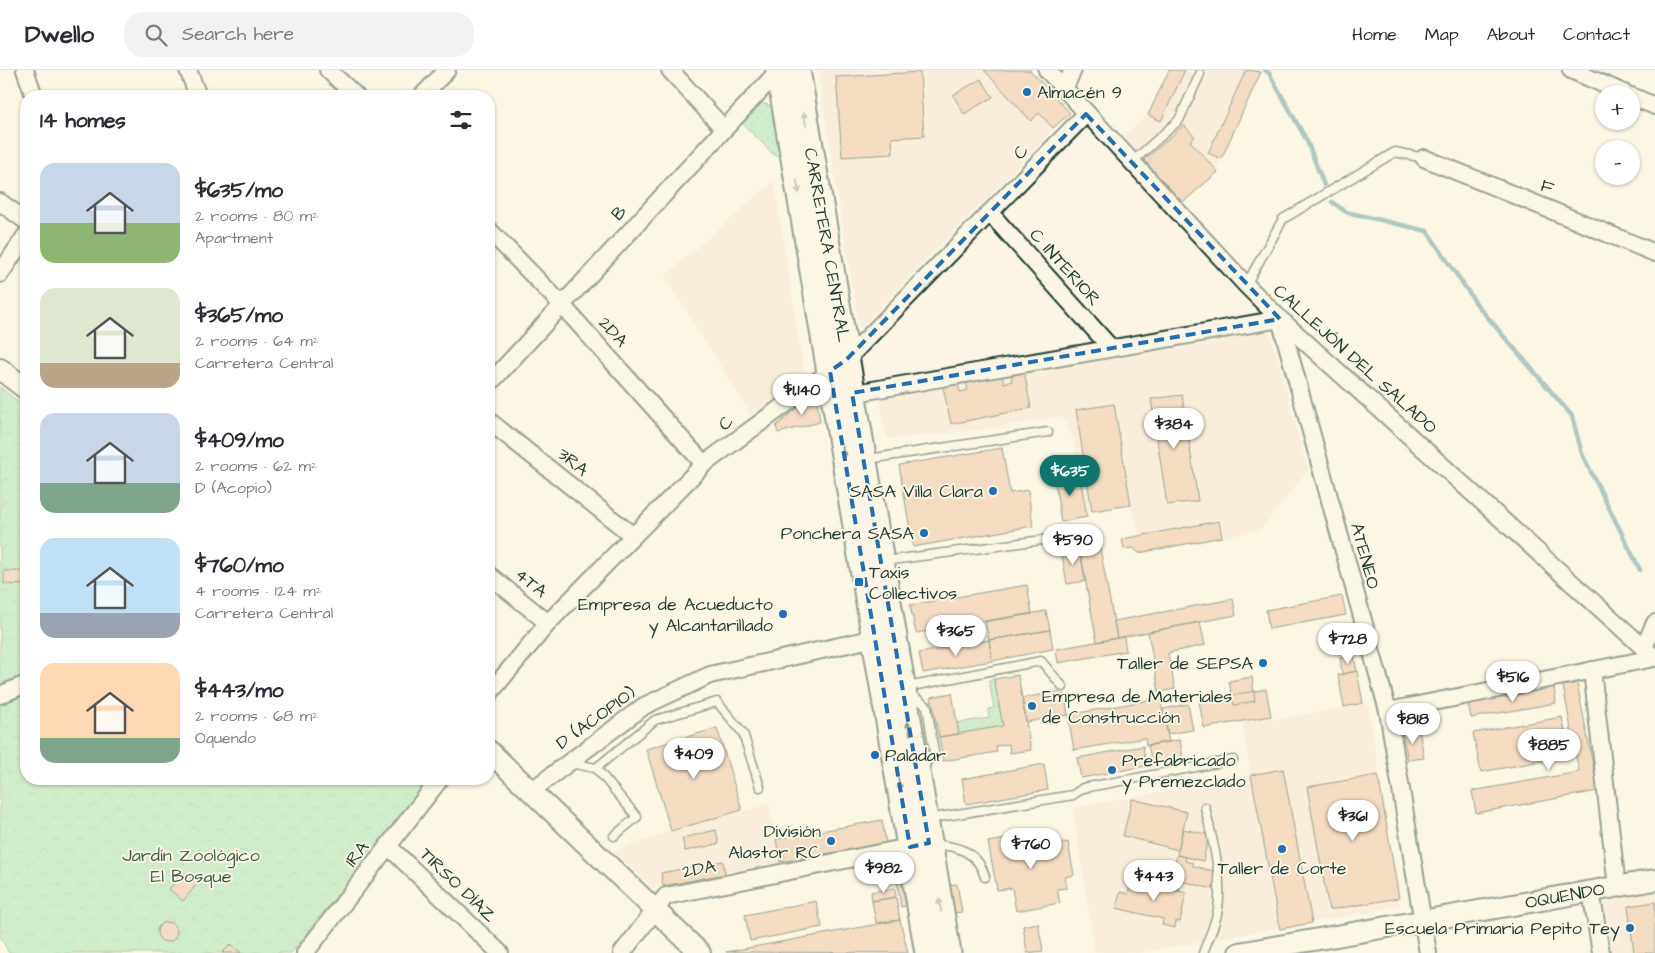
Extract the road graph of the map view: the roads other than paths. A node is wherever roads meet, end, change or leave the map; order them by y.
1 (25, 70) edge
2 (188, 70) edge
3 (328, 70) edge
4 (447, 70) edge
5 (670, 70) edge
6 (779, 70) edge
7 (797, 70) edge
8 (1047, 70) edge
9 (1073, 70) edge
10 (1571, 70) edge
11 (1200, 74) dead end
12 (1605, 85) edge
13 (1064, 89) junction
14 (32, 90) edge
15 (196, 90) edge
16 (350, 90) edge
17 (428, 90) edge
18 (1640, 100) edge
19 (1655, 106) edge
20 (1086, 114) junction
21 (724, 129) junction
22 (1424, 158) joint
23 (1131, 163) junction
24 (0, 202) edge
25 (990, 213) junction
26 (20, 217) edge
27 (495, 236) edge
28 (20, 244) edge
29 (1655, 253) edge
30 (0, 274) edge
31 (1246, 285) junction
32 (561, 304) junction
33 (1280, 319) junction
34 (1111, 348) junction
35 (838, 366) junction
36 (0, 370) edge
37 (495, 377) edge
38 (20, 385) edge
39 (843, 395) junction
40 (495, 426) edge
41 (1048, 432) dead end
42 (863, 460) junction
43 (704, 464) junction
44 (632, 536) junction
45 (1050, 539) dead end
46 (872, 563) junction
47 (495, 579) edge
48 (548, 623) junction
49 (1655, 623) edge
50 (884, 636) junction
51 (1651, 654) edge
52 (1592, 670) junction
53 (20, 687) edge
54 (495, 687) edge
55 (1063, 687) dead end
56 (902, 688) junction
57 (0, 695) edge
58 (1388, 710) junction
59 (495, 757) edge
60 (572, 760) junction
61 (1234, 760) dead end
62 (596, 768) junction
63 (435, 785) edge
64 (760, 787) dead end
65 (531, 791) junction
66 (1204, 807) dead end
67 (917, 829) junction
68 (614, 836) dead end
69 (388, 846) junction
70 (985, 877) dead end
71 (1655, 880) edge
72 (1617, 887) junction
73 (1591, 891) junction
74 (655, 910) junction
75 (1423, 921) junction
76 (309, 951) edge
77 (500, 953) edge
78 (622, 953) edge
79 (700, 953) edge
80 (928, 953) edge
81 (948, 953) edge
82 (1203, 953) edge
83 (1239, 953) edge
84 (1428, 953) edge
85 (1601, 953) edge

1 - 14 street
2 - 15 street
3 - 16 street
4 - 17 street
5 - 21 street
6 - 21 street, B
6 -> 35 main road, CARRETERA CENTRAL
35 -> 7 main road, CARRETERA CENTRAL
8 - 13 street, CALLEJÓN DEL SALADO
9 - 13 street
10 - 12 street
11 - 23 lane
13 - 20 street, CALLEJÓN DEL SALADO
18 - 19 street
20 - 23 street, CALLEJÓN DEL SALADO
20 - 25 street, C
21 - 32 street, B
22 - 29 street, F
22 - 31 lane
23 - 31 street, CALLEJÓN DEL SALADO
24 - 26 street
25 - 34 street, C INTERIOR
25 - 35 street, C
27 - 32 street, 2DA
28 - 30 street
31 - 33 street, CALLEJÓN DEL SALADO
32 - 37 street, B
32 - 43 street, 2DA
33 - 34 street
33 - 51 street, CALLEJÓN DEL SALADO
33 - 58 street, ATENEO
34 - 39 street
35 - 39 main road, CARRETERA CENTRAL
35 - 43 street, C
36 - 38 street
39 - 42 main road, CARRETERA CENTRAL
39 -> 46 main road, CARRETERA CENTRAL
40 - 44 street, 3RA
41 - 42 lane
42 - 46 main road, CARRETERA CENTRAL
43 - 44 street, C
44 - 48 street, C
45 - 46 lane
46 - 50 main road, CARRETERA CENTRAL
47 - 48 street, 4TA
48 - 54 street, C
49 - 51 street
50 - 56 main road, CARRETERA CENTRAL
50 - 60 street, D (ACOPIO)
50 -> 67 main road, CARRETERA CENTRAL
51 - 52 street
52 - 58 street
52 - 72 street
53 - 57 street
55 - 56 lane
56 - 67 main road, CARRETERA CENTRAL
58 - 75 street, ATENEO
59 - 65 street
60 - 62 lane
60 - 65 street, D (ACOPIO)
61 - 67 lane
62 - 64 lane
62 - 68 lane
63 - 69 street, 1RA
65 - 74 street
66 - 82 lane
67 - 70 lane
67 - 74 street, 2DA
67 - 80 main road, CARRETERA CENTRAL
81 -> 67 main road, CARRETERA CENTRAL
69 - 76 street, 1RA
69 - 77 street, TIRSO DÍAZ
71 - 72 street, OQUENDO
72 - 73 street, OQUENDO
73 - 75 street, OQUENDO
73 - 85 street
74 - 78 street, 2DA
74 - 79 street
75 - 83 street, OQUENDO
75 - 84 street, ATENEO

